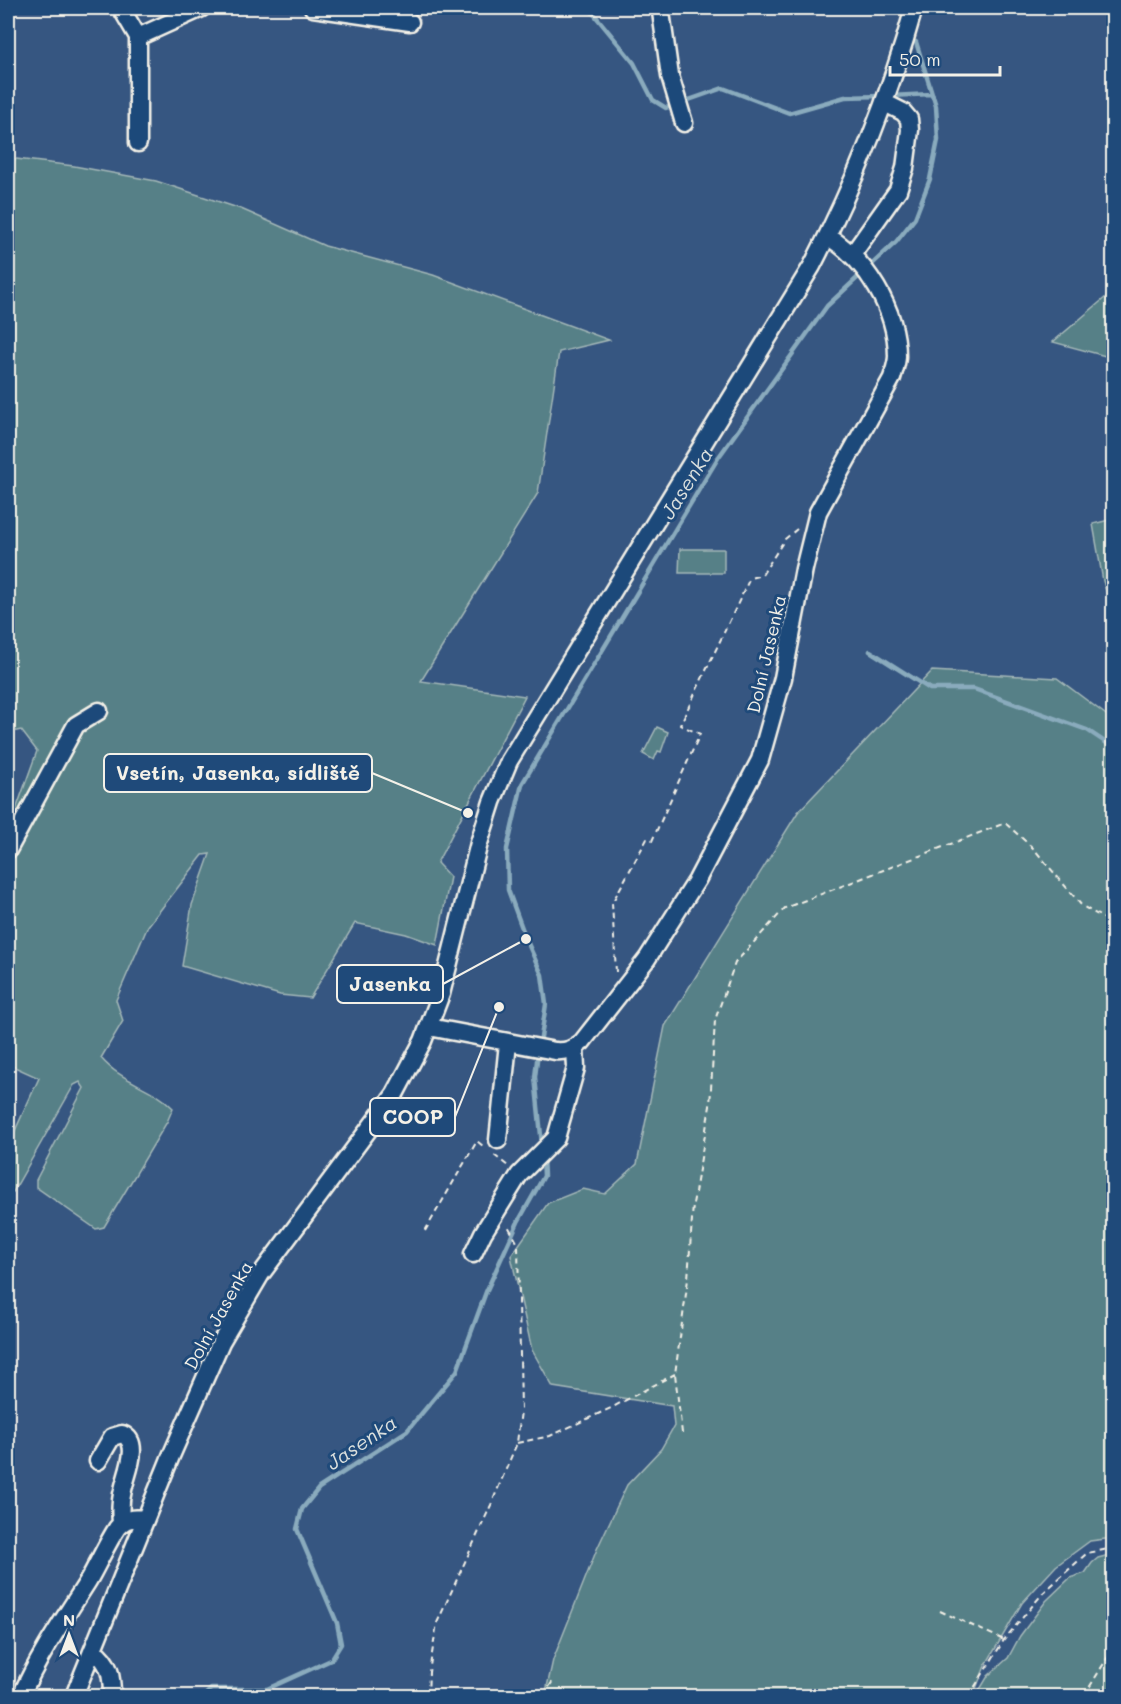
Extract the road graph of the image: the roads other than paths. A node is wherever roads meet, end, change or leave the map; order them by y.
1 (121, 8) edge
2 (202, 8) edge
3 (313, 8) edge
4 (658, 8) edge
5 (914, 8) edge
6 (410, 22) dead end
7 (138, 37) junction
8 (885, 103) junction
9 (684, 123) dead end
10 (138, 142) dead end
11 (827, 236) junction
12 (852, 255) junction
13 (99, 711) dead end
14 (8, 850) edge
15 (429, 1028) junction
16 (508, 1043) junction
17 (574, 1048) junction
18 (492, 1148) road end
19 (473, 1254) dead end
20 (98, 1461) dead end
21 (146, 1518) junction
22 (121, 1523) junction
23 (93, 1650) junction
24 (21, 1696) edge
25 (74, 1696) edge
26 (111, 1696) edge

1 - 7 street
2 - 7 street
3 - 6 street
4 - 9 street
5 - 8 street, Dolní Jasenka
7 - 10 street
8 - 11 street, Dolní Jasenka
8 - 12 street
11 - 12 street, Dolní Jasenka
11 - 15 street, Dolní Jasenka
12 - 17 street, Dolní Jasenka
13 - 14 street
15 - 16 street
15 - 21 street, Dolní Jasenka
16 - 17 street
16 - 18 street
17 - 19 street
20 - 22 street
21 - 22 street
21 - 23 street, Dolní Jasenka
22 - 24 street
23 - 25 street, Dolní Jasenka
23 - 26 street

